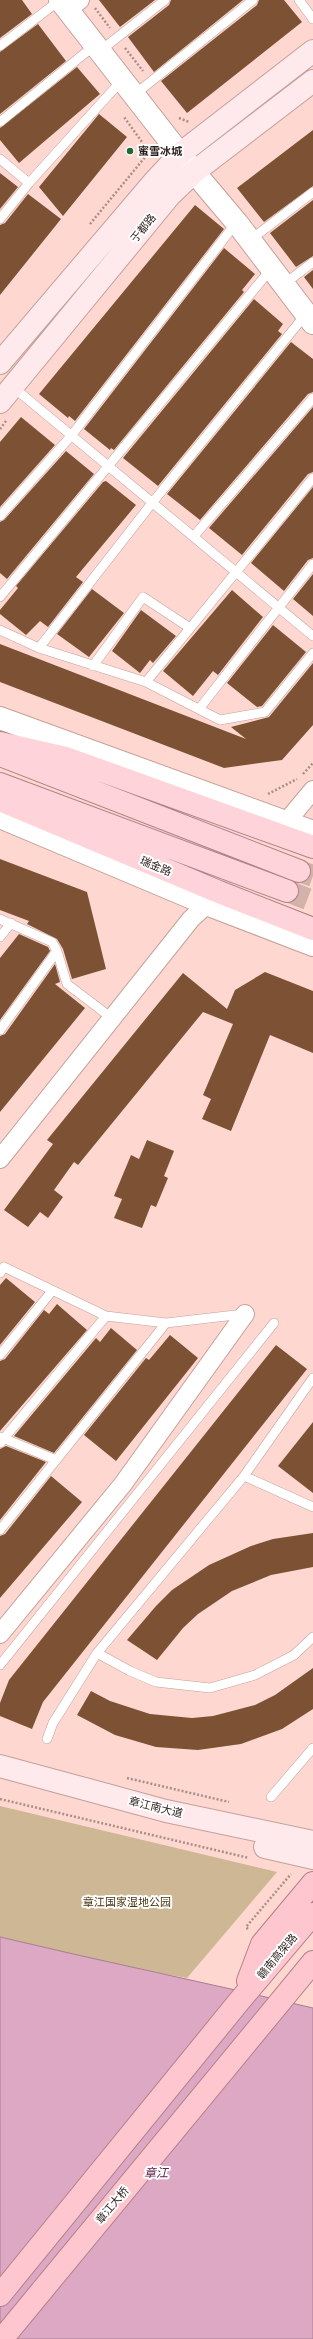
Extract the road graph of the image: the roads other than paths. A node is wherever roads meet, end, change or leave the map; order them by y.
1 (165, 0) edge
2 (253, 0) edge
3 (299, 0) edge
4 (72, 3) edge
5 (313, 19) edge
6 (0, 46) edge
7 (98, 48) junction
8 (313, 51) edge
9 (313, 81) edge
10 (136, 85) junction
11 (0, 122) edge
12 (180, 154) junction
13 (0, 159) edge
14 (194, 172) junction
15 (29, 183) junction
16 (313, 192) edge
17 (0, 220) edge
18 (237, 223) junction
19 (249, 241) junction
20 (313, 262) edge
21 (277, 277) junction
22 (310, 319) edge
23 (1, 361) edge
24 (13, 396) edge
25 (313, 398) edge
26 (71, 436) junction
27 (108, 466) junction
28 (313, 478) edge
29 (152, 503) junction
30 (0, 516) edge
31 (194, 536) junction
32 (313, 564) edge
33 (236, 571) junction
34 (0, 597) edge
35 (278, 606) junction
36 (190, 628) junction
37 (0, 630) edge
38 (313, 636) edge
39 (39, 648) junction
40 (313, 653) edge
41 (93, 666) junction
42 (146, 682) junction
43 (199, 709) junction
44 (0, 718) edge
45 (0, 743) edge
46 (0, 755) edge
47 (0, 784) edge
48 (313, 790) edge
49 (0, 800) edge
50 (0, 817) edge
51 (282, 828) junction
52 (313, 832) edge
53 (313, 848) edge
54 (299, 871) tunnel mouth
55 (287, 891) tunnel mouth
56 (214, 898) junction
57 (0, 919) edge
58 (11, 923) junction
59 (313, 928) edge
60 (0, 937) edge
61 (313, 945) edge
62 (57, 951) junction
63 (113, 1019) junction
64 (0, 1030) edge
65 (0, 1159) edge
66 (0, 1273) edge
67 (52, 1291) junction
68 (245, 1314) joint
69 (106, 1316) junction
70 (274, 1322) dead end
71 (166, 1323) junction
72 (0, 1355) edge
73 (313, 1378) edge
74 (1, 1440) edge
75 (56, 1460) junction
76 (244, 1476) junction
77 (313, 1507) edge
78 (0, 1530) edge
79 (0, 1634) edge
80 (313, 1637) edge
81 (97, 1653) junction
82 (0, 1665) edge
83 (47, 1738) dead end
84 (313, 1748) edge
85 (0, 1766) edge
86 (0, 1782) edge
87 (271, 1797) dead end
88 (313, 1842) edge
89 (304, 1863) edge
90 (313, 1883) edge
91 (313, 1914) edge
92 (313, 1962) edge
93 (313, 1972) edge
94 (241, 1998) junction
95 (268, 2016) junction
96 (0, 2295) edge
97 (2, 2339) edge

1 - 7 lane
2 - 10 lane
3 - 5 lane
4 - 6 lane
4 - 7 street
7 - 10 street
7 - 11 lane
8 - 12 main road, 于都路
9 - 14 main road, 于都路
10 - 12 street
10 - 15 lane
12 - 14 street
12 - 23 main road, 于都路
13 - 15 lane
14 - 18 street
14 - 24 main road, 于都路
15 - 17 lane
16 - 19 lane
18 - 19 street
18 - 26 lane
19 - 21 street
20 - 21 lane
21 - 22 street
21 - 27 lane
22 - 29 lane
24 - 26 lane
25 - 31 lane
26 - 27 lane
26 - 30 lane
27 - 29 lane
27 - 34 lane
28 - 33 lane
29 - 31 lane
29 - 39 lane
31 - 33 lane
32 - 35 lane
33 - 35 lane
33 - 36 lane
35 - 38 lane
35 - 43 lane
36 - 41 lane
36 - 42 lane
37 - 39 lane
39 - 41 lane
40 - 43 lane
41 - 42 lane
42 - 43 lane
44 - 51 street
45 - 51 main road
46 - 54 main road
47 - 55 main road
48 - 51 street
49 - 56 main road, 瑞金路
50 - 56 street
51 - 52 street
51 - 53 main road
56 - 59 main road, 瑞金路
56 - 61 street
56 - 63 street
57 - 58 lane
58 - 60 lane
58 - 62 lane
62 - 63 lane
62 - 64 lane
63 - 65 street
66 - 67 lane
67 - 69 lane
67 - 72 lane
68 - 71 lane
68 - 79 street
69 - 71 lane
69 - 74 lane
70 - 82 lane
71 - 75 lane
73 - 76 lane
74 - 75 lane
75 - 78 lane
76 - 77 lane
76 - 81 lane
80 - 81 lane
81 - 83 lane
84 - 87 lane
85 - 88 main road, 章江南大道
86 - 89 main road, 章江南大道
90 - 94 highway
91 - 94 highway, 赣南高架路
92 - 95 highway
93 - 95 highway
94 - 96 highway
95 - 97 highway, 章江大桥

